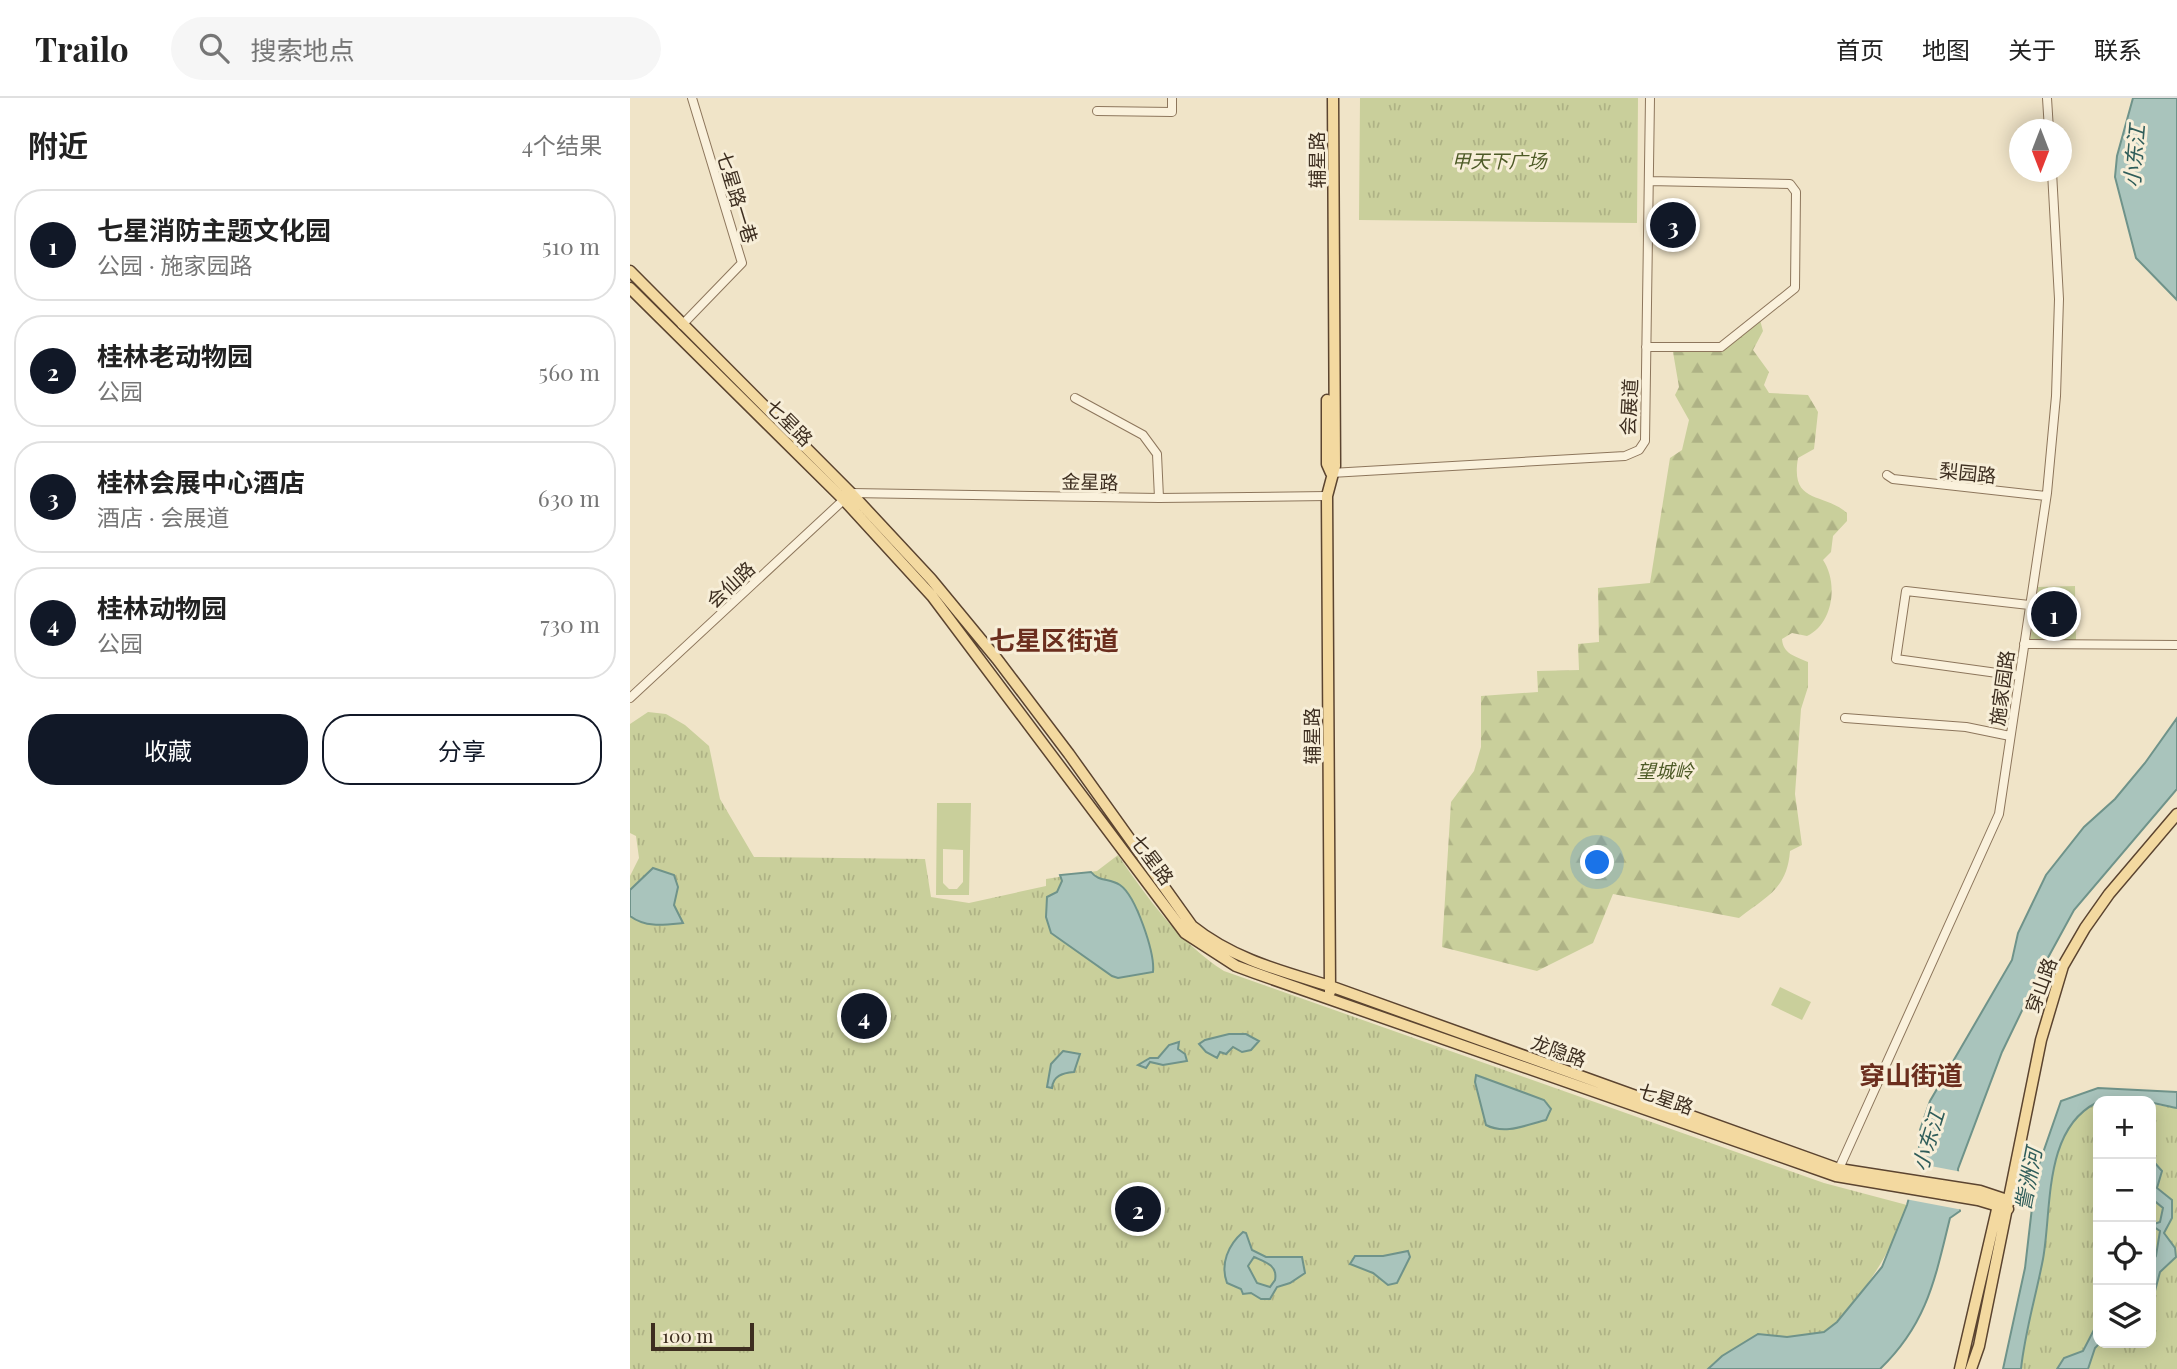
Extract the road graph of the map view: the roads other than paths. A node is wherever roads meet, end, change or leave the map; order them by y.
1 (692, 98) edge
2 (1172, 98) edge
3 (1326, 98) edge
4 (1333, 98) edge
5 (1650, 98) edge
6 (2048, 98) edge
7 (1097, 111) dead end
8 (2049, 119) edge
9 (1649, 181) junction
10 (2052, 182) edge
11 (630, 271) edge
12 (630, 288) edge
13 (682, 325) junction
14 (1646, 347) junction
15 (1075, 398) dead end
16 (1331, 473) junction
17 (1887, 475) dead end
18 (1327, 496) junction
19 (2046, 496) junction
20 (848, 497) junction
21 (1158, 498) junction
22 (2029, 605) junction
23 (2024, 644) junction
24 (2177, 645) edge
25 (2019, 676) junction
26 (630, 698) edge
27 (1845, 718) dead end
28 (2010, 736) junction
29 (2177, 814) edge
30 (1214, 944) joint
31 (1330, 986) junction
32 (1330, 999) junction
33 (1837, 1173) junction
34 (2004, 1204) junction
35 (1960, 1369) edge
36 (1971, 1369) edge

1 - 13 street, 七星路一巷
2 - 7 street
3 - 16 main road, 辅星路
4 - 16 main road, 辅星路
5 - 9 street, 会展道
6 - 8 street
9 - 14 street, 会展道
9 - 14 street
10 - 19 street, 施家园路
11 - 13 main road, 七星路
12 - 20 main road, 七星路
13 - 20 main road, 七星路
14 - 16 street, 会展道
15 - 21 street
16 - 18 main road, 辅星路
17 - 19 street, 梨园路
18 - 21 street, 金星路
18 - 31 main road, 辅星路
19 - 22 street, 施家园路
20 - 21 street, 金星路
20 - 26 street, 会仙路
20 - 30 main road, 七星路
20 - 32 main road, 七星路
22 - 23 street, 施家园路
22 - 25 street
23 - 24 street
23 - 25 street, 施家园路
25 - 28 street, 施家园路
27 - 28 street
28 - 33 street, 施家园路
29 - 34 main road, 穿山路
30 - 31 main road, 龙隐路
31 - 32 main road, 辅星路
31 - 33 main road, 龙隐路
32 - 33 main road, 七星路
33 - 34 main road, 龙隐路
34 - 35 main road, 穿山路
34 - 36 main road, 穿山路

